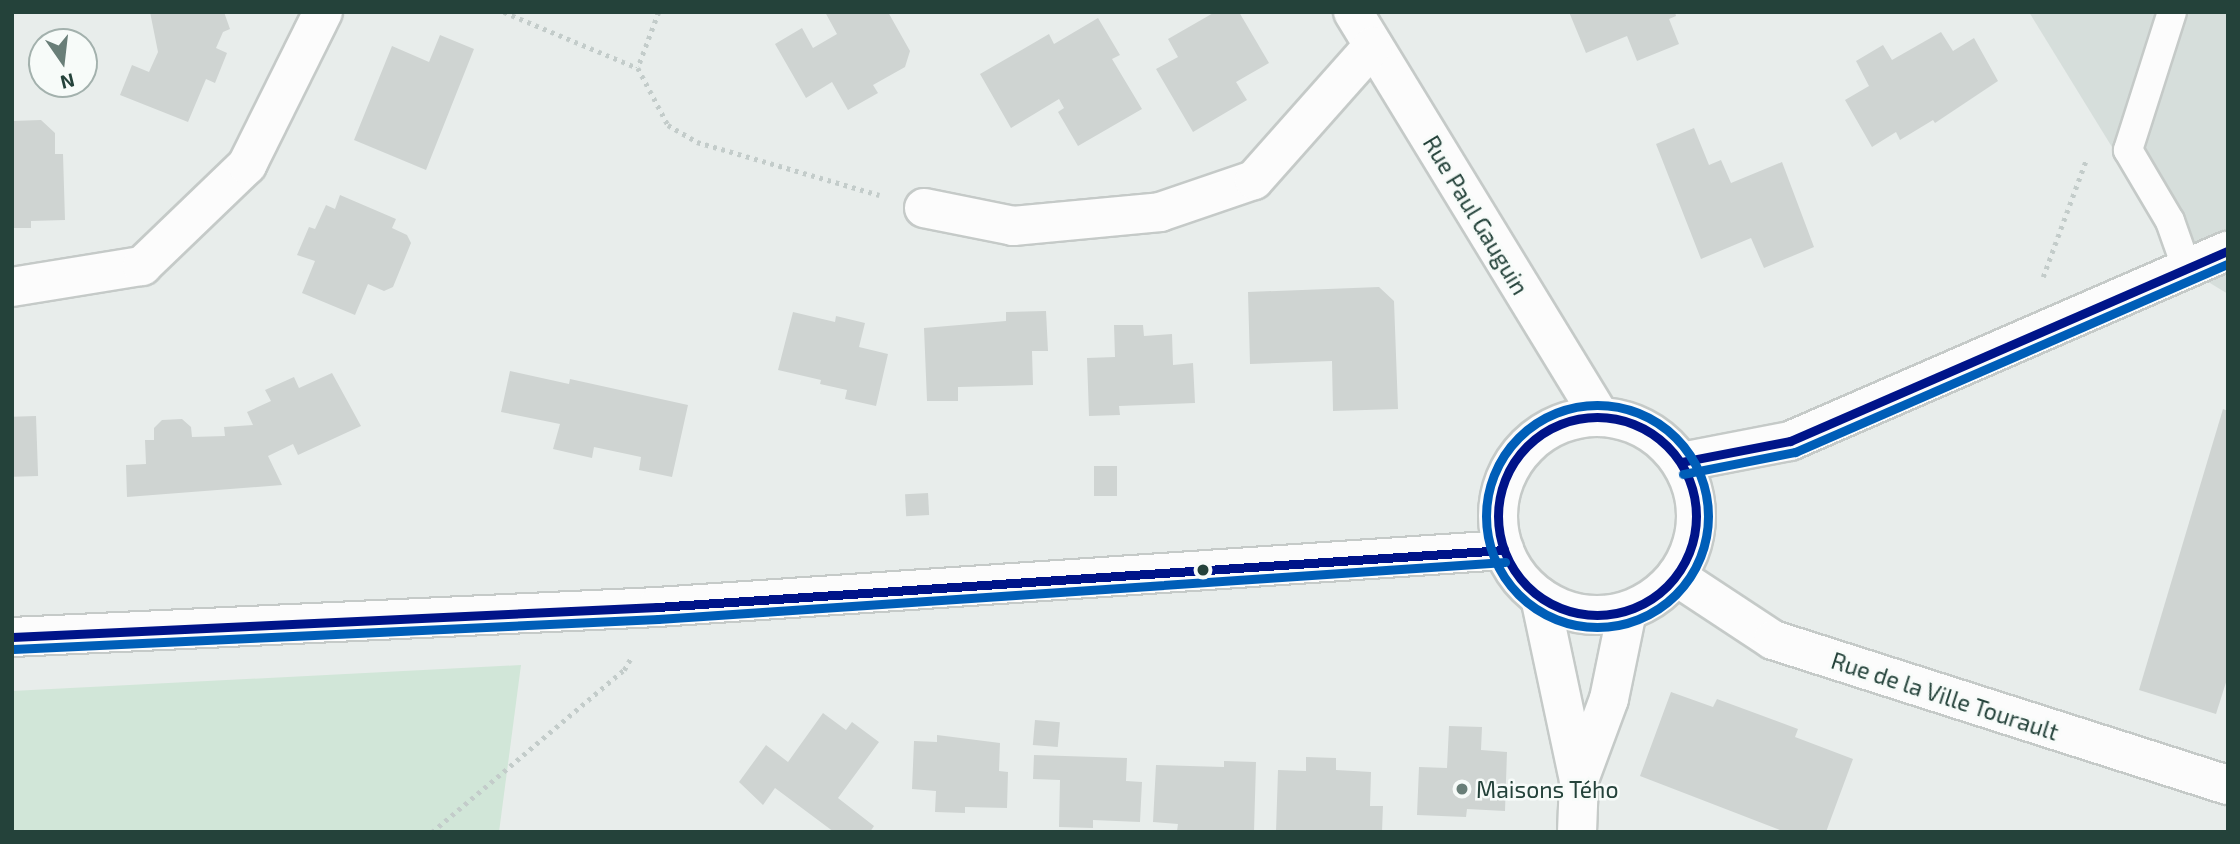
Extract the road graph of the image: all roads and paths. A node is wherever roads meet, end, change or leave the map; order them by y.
1 (323, 12) edge
2 (504, 12) edge
3 (659, 12) edge
4 (1353, 12) edge
5 (2172, 12) edge
6 (1373, 46) junction
7 (638, 68) junction
8 (2087, 156) dead end
9 (924, 208) joint
10 (2228, 251) edge
11 (2187, 269) junction
12 (12, 287) edge
13 (2044, 331) junction
14 (1600, 417) junction
15 (1681, 462) junction
16 (1504, 550) junction
17 (1676, 576) junction
18 (1540, 597) junction
19 (657, 607) junction
20 (1628, 611) junction
21 (12, 637) edge
22 (1579, 779) junction
23 (2228, 785) edge
24 (432, 832) edge
25 (1577, 832) edge

1 - 12 street
2 - 7 path
3 - 7 path
4 - 6 street, Rue Paul Gauguin
5 - 11 lane
6 - 9 street
6 - 14 street, Rue Paul Gauguin
7 - 9 path
8 - 13 path
10 - 11 street
11 - 13 street
13 - 15 street
14 - 15 street
14 - 16 street
15 - 17 street
16 - 18 street
16 - 19 street
17 - 20 street
17 - 23 street, Rue de la Ville Tourault
18 - 20 street
18 - 22 street
19 - 21 street
19 - 24 path
20 - 22 street
22 - 25 street

